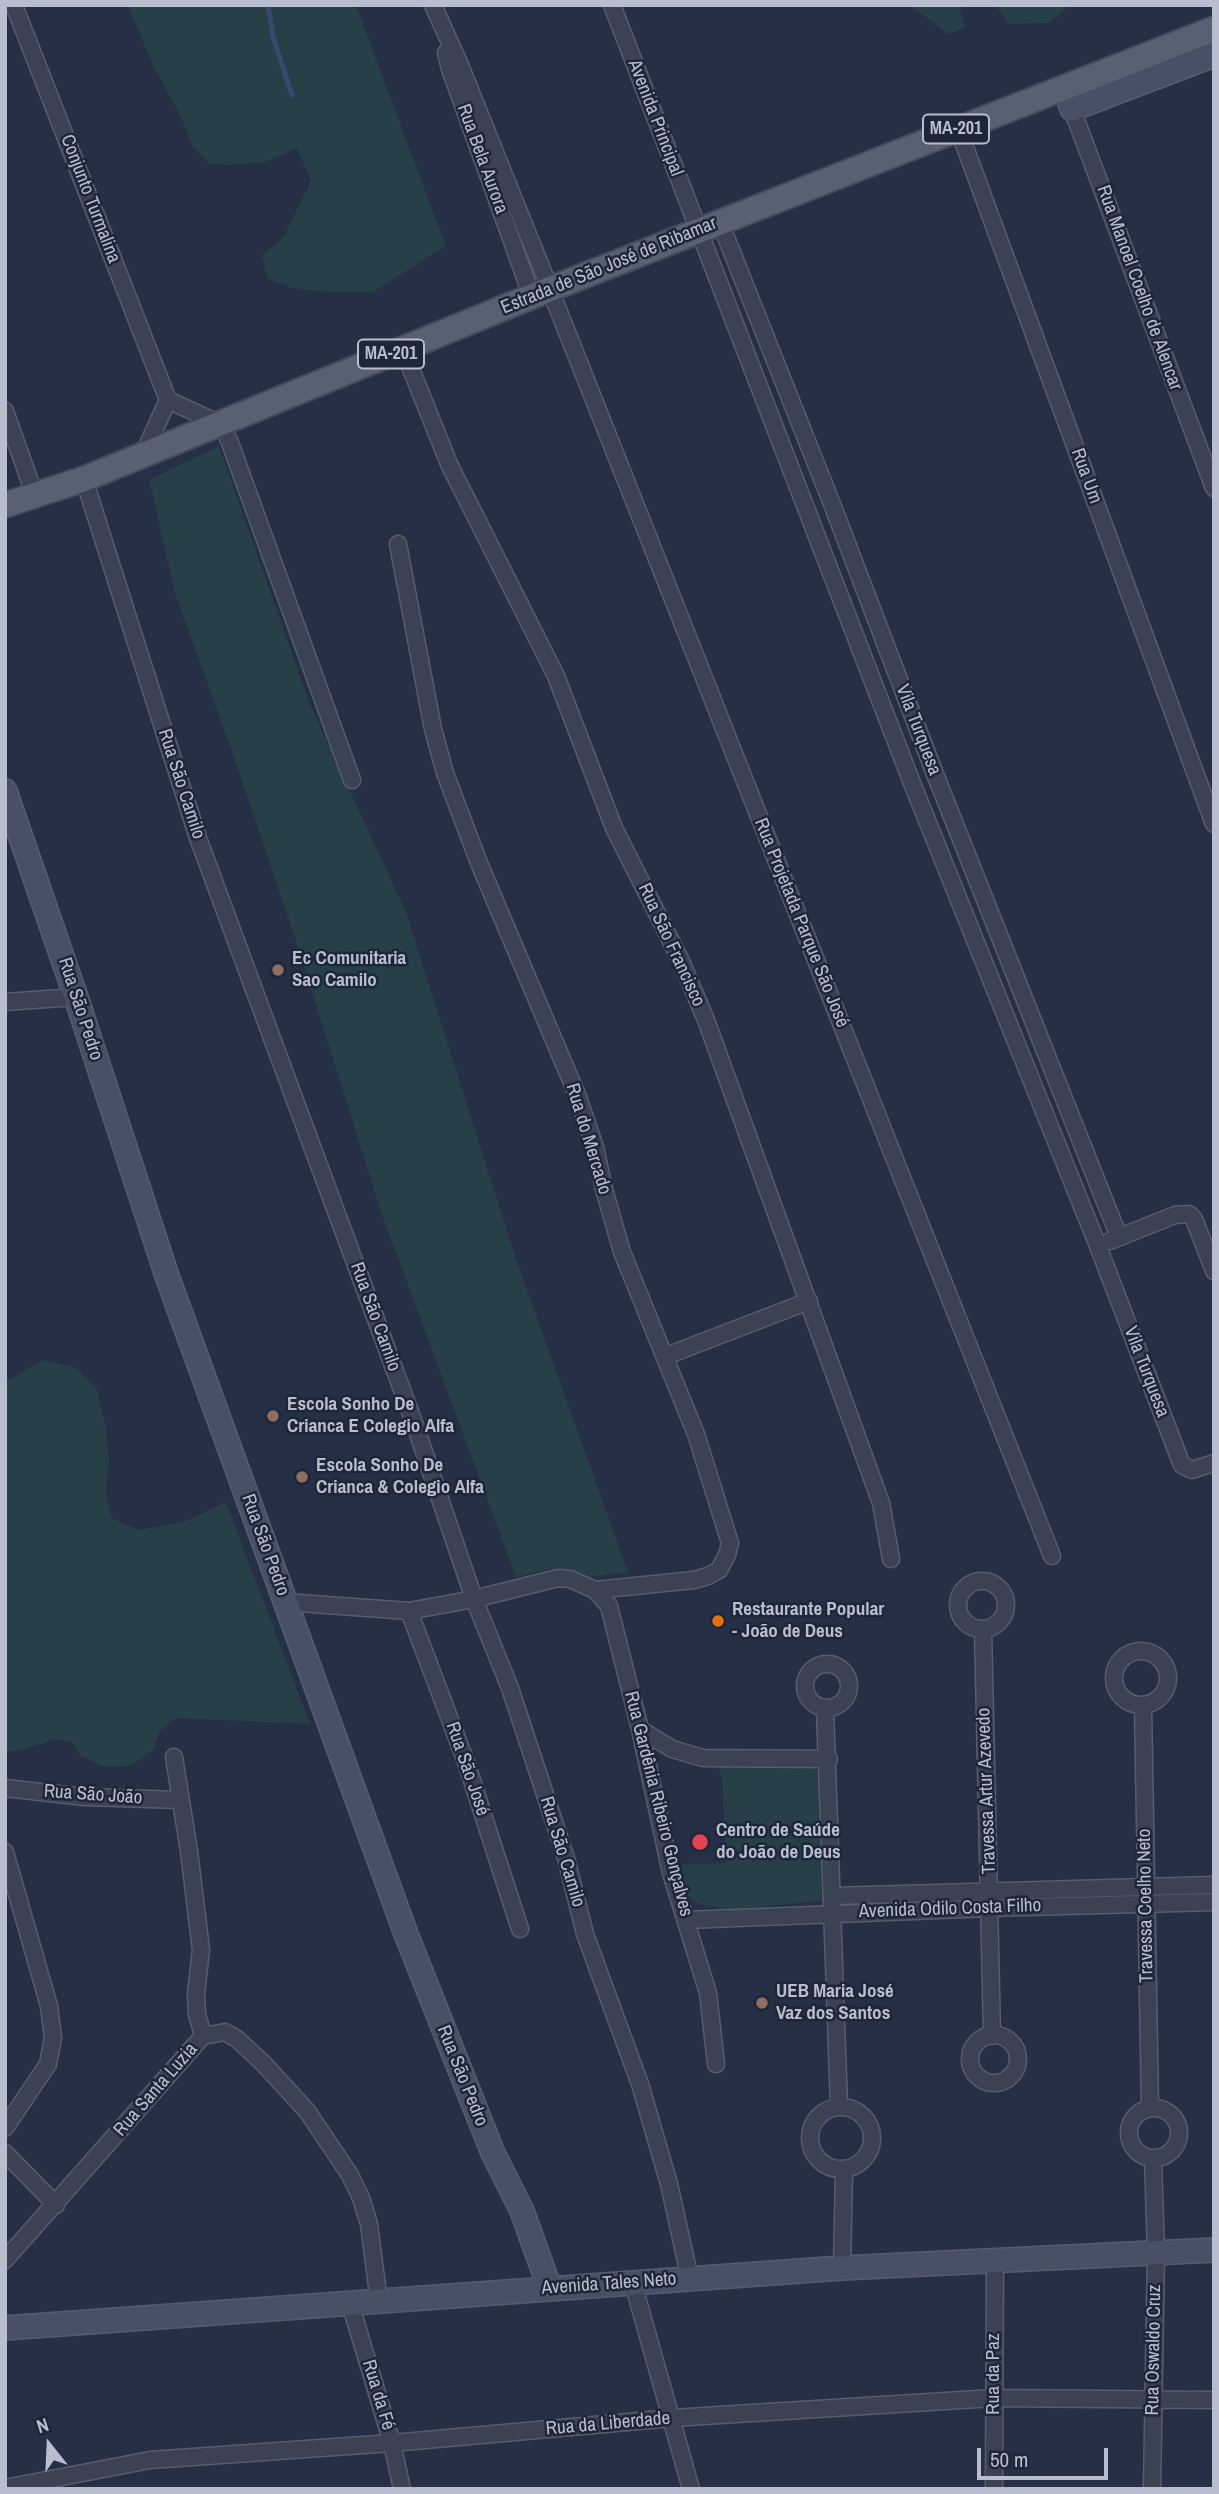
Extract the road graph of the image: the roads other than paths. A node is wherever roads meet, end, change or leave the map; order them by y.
1 (14, 5) edge
2 (612, 5) edge
3 (436, 13) edge
4 (1214, 29) edge
5 (1214, 55) edge
6 (1068, 98) junction
7 (958, 128) junction
8 (710, 226) junction
9 (541, 293) junction
10 (403, 349) junction
11 (167, 397) junction
12 (5, 411) edge
13 (220, 424) junction
14 (143, 455) junction
15 (84, 479) junction
16 (1214, 488) edge
17 (35, 496) junction
18 (832, 504) junction
19 (5, 505) edge
20 (808, 513) junction
21 (398, 544) dead end
22 (935, 774) junction
23 (352, 780) dead end
24 (912, 783) junction
25 (5, 791) edge
26 (1214, 824) edge
27 (76, 997) junction
28 (5, 1002) edge
29 (1041, 1043) junction
30 (1020, 1053) junction
31 (1119, 1237) junction
32 (1098, 1246) junction
33 (1214, 1271) edge
34 (809, 1301) junction
35 (666, 1356) junction
36 (1214, 1463) edge
37 (1052, 1556) dead end
38 (891, 1559) dead end
39 (595, 1590) junction
40 (474, 1599) junction
41 (285, 1602) junction
42 (409, 1611) junction
43 (983, 1629) dead end
44 (1143, 1704) dead end
45 (825, 1709) dead end
46 (640, 1729) junction
47 (684, 1754) junction
48 (174, 1757) dead end
49 (829, 1759) junction
50 (648, 1765) junction
51 (5, 1788) edge
52 (180, 1800) junction
53 (5, 1852) edge
54 (1214, 1885) edge
55 (1145, 1895) junction
56 (833, 1896) junction
57 (990, 1899) junction
58 (1214, 1902) edge
59 (834, 1913) junction
60 (686, 1920) junction
61 (520, 1929) dead end
62 (203, 2036) junction
63 (992, 2036) dead end
64 (716, 2064) dead end
65 (839, 2107) junction
66 (1150, 2108) junction
67 (5, 2128) edge
68 (5, 2153) edge
69 (1153, 2159) junction
70 (844, 2169) junction
71 (56, 2205) junction
72 (1214, 2250) edge
73 (1156, 2253) junction
74 (5, 2260) edge
75 (995, 2260) junction
76 (842, 2268) junction
77 (690, 2278) junction
78 (633, 2283) junction
79 (550, 2288) junction
80 (379, 2302) junction
81 (349, 2303) junction
82 (5, 2328) edge
83 (994, 2398) junction
84 (1214, 2400) edge
85 (1153, 2401) junction
86 (672, 2418) junction
87 (393, 2443) junction
88 (5, 2488) edge
89 (402, 2489) edge
90 (691, 2489) edge
91 (994, 2489) edge
92 (1152, 2489) edge

1 - 11 street, Conjunto Turmalina
2 - 8 street, Avenida Principal
3 - 9 street, Rua Bela Aurora
4 - 6 main road, Estrada de São José de Ribamar / MA-201
5 - 6 street, Estrada de São José de Ribamar
6 - 7 main road, Estrada de São José de Ribamar / MA-201
6 - 16 street, Rua Manoel Coelho de Alencar
7 - 8 main road, Estrada de São José de Ribamar / MA-201
7 - 26 street, Rua Um
8 - 9 main road, Estrada de São José de Ribamar / MA-201
8 - 18 street, Vila Turquesa
8 - 20 street, Vila Turquesa
9 - 10 main road, Estrada de São José de Ribamar / MA-201
9 - 37 street, Rua Projetada Parque São José
10 - 13 main road, Estrada de São José de Ribamar / MA-201
10 - 34 street, Rua São Francisco
11 - 13 street
11 - 14 street
12 - 17 street
13 - 14 main road, Estrada de São José de Ribamar / MA-201
13 - 23 street
14 - 15 main road, Estrada de São José de Ribamar / MA-201
15 - 17 main road, Estrada de São José de Ribamar / MA-201
15 - 40 street, Rua São Camilo
17 - 19 main road, Estrada de São José de Ribamar / MA-201
18 - 20 street
18 - 22 street, Vila Turquesa
20 - 24 street, Vila Turquesa
21 - 35 street, Rua do Mercado
22 - 24 street
22 - 29 street, Vila Turquesa
24 - 30 street, Vila Turquesa
25 - 27 street, Rua São Pedro
27 - 28 street
27 - 41 street, Rua São Pedro
29 - 30 street
29 - 31 street, Vila Turquesa
30 - 32 street, Vila Turquesa
31 - 32 street
31 - 33 street
32 - 36 street, Vila Turquesa
34 - 35 street
34 - 38 street, Rua São Francisco
35 - 39 street, Rua do Mercado
39 - 40 street
39 - 46 street, Rua Gardênia Ribeiro Gonçalves
40 - 42 street
40 - 77 street, Rua São Camilo
41 - 42 street
41 - 79 street, Rua São Pedro
42 - 61 street, Rua São José
43 - 57 street, Travessa Artur Azevedo
44 - 55 street, Travessa Coelho Neto
45 - 49 street
46 - 47 street
46 - 50 street, Rua Gardênia Ribeiro Gonçalves
47 - 49 street
47 - 50 street
48 - 52 street, Rua Santa Luzia
49 - 56 street
50 - 60 street, Rua Gardênia Ribeiro Gonçalves
51 - 52 street, Rua São João
52 - 62 street, Rua Santa Luzia
53 - 67 street
54 - 55 street, Avenida Odilo Costa Filho
55 - 57 street, Avenida Odilo Costa Filho
55 - 58 street, Avenida Odilo Costa Filho
55 - 66 street, Travessa Coelho Neto
56 - 57 street, Avenida Odilo Costa Filho
56 - 59 street
57 - 59 street, Avenida Odilo Costa Filho
57 - 63 street, Travessa Artur Azevedo
59 - 60 street, Avenida Odilo Costa Filho
59 - 65 street
60 - 64 street, Rua Gardênia Ribeiro Gonçalves
62 - 71 street, Rua Santa Luzia
62 - 80 street
65 - 70 street
65 - 70 street
66 - 69 street
66 - 69 street
68 - 71 street
69 - 73 street
70 - 76 street
71 - 74 street, Rua Santa Luzia
72 - 73 street, Avenida Tales Neto
73 - 75 street, Avenida Tales Neto
73 - 85 street, Rua Oswaldo Cruz
75 - 76 street, Avenida Tales Neto
75 - 83 street, Rua da Paz
76 - 77 street, Avenida Tales Neto
77 - 78 street, Avenida Tales Neto
78 - 79 street, Avenida Tales Neto
78 - 86 street
79 - 80 street, Avenida Tales Neto
80 - 81 street, Avenida Tales Neto
81 - 82 street, Avenida Tales Neto
81 - 87 street, Rua da Fé
83 - 85 street, Rua da Liberdade
83 - 86 street, Rua da Liberdade
83 - 91 street, Rua da Paz
84 - 85 street, Rua da Liberdade
85 - 92 street, Rua Oswaldo Cruz
86 - 87 street, Rua da Liberdade
86 - 90 street
87 - 88 street, Rua da Liberdade
87 - 89 street, Rua da Fé

